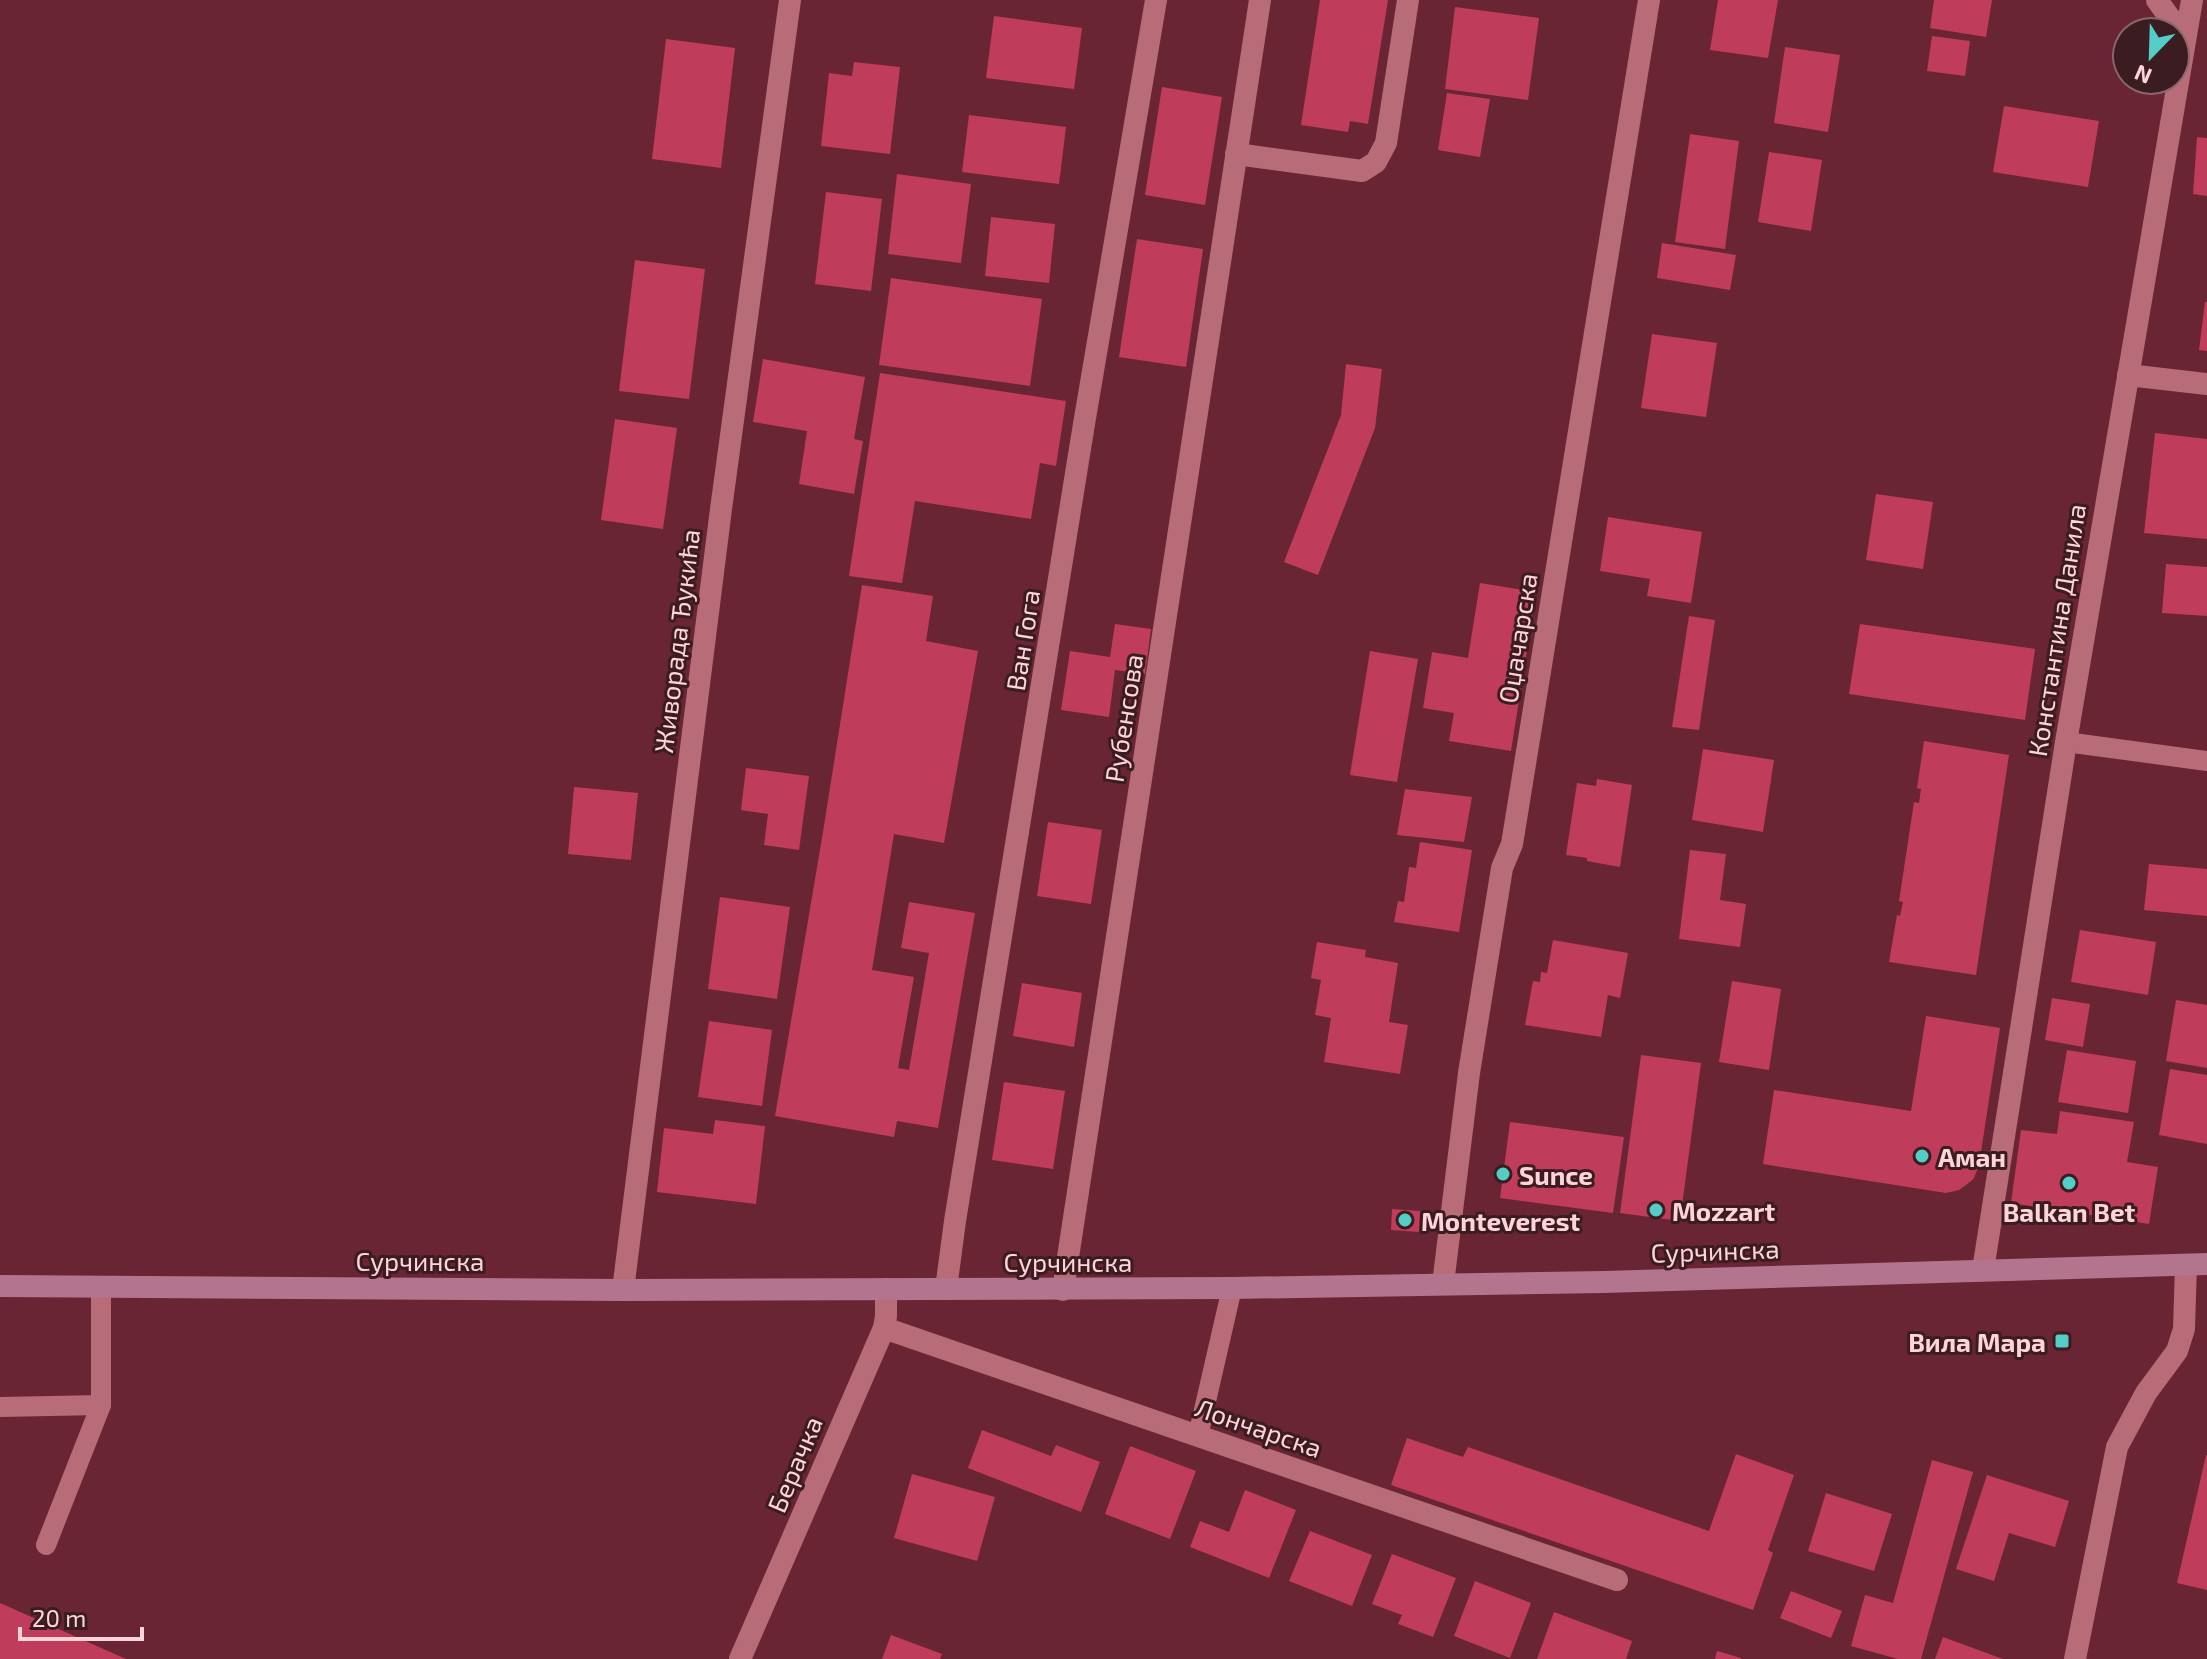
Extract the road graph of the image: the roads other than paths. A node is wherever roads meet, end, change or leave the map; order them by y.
1 (790, 0) edge
2 (1156, 0) edge
3 (1260, 0) edge
4 (1408, 0) edge
5 (1649, 0) edge
6 (2174, 96) edge
7 (1236, 154) junction
8 (2128, 375) junction
9 (2207, 384) edge
10 (2066, 742) junction
11 (2207, 761) edge
12 (2196, 1265) edge
13 (1983, 1270) junction
14 (1443, 1284) junction
15 (0, 1286) edge
16 (101, 1287) junction
17 (1232, 1288) junction
18 (886, 1289) junction
19 (946, 1289) junction
20 (623, 1290) junction
21 (1063, 1290) junction
22 (884, 1328) junction
23 (101, 1405) junction
24 (0, 1407) edge
25 (1198, 1436) junction
26 (46, 1545) dead end
27 (1617, 1580) dead end
28 (740, 1659) edge
29 (2075, 1659) edge

1 - 20 street, Живорада Ђукића
2 - 19 street, Ван Гога
3 - 7 street, Рубенсова
4 - 7 street
5 - 14 street, Оџачарска
6 - 8 street, Константина Данила
7 - 21 street, Рубенсова
8 - 9 street
8 - 10 street, Константина Данила
10 - 11 lane
10 - 13 street, Константина Данила
12 - 13 main road, Сурчинска
12 - 29 street
13 - 14 main road, Сурчинска
14 - 17 main road, Сурчинска
15 - 16 main road, Сурчинска
16 - 20 main road, Сурчинска
16 - 23 lane
17 - 21 main road, Сурчинска
17 - 25 lane
18 - 19 main road, Сурчинска
18 - 20 main road, Сурчинска
18 - 22 street, Берачка
19 - 21 main road, Сурчинска
22 - 25 street, Лончарска
22 - 28 street, Берачка
23 - 24 lane
23 - 26 lane
25 - 27 street, Лончарска

